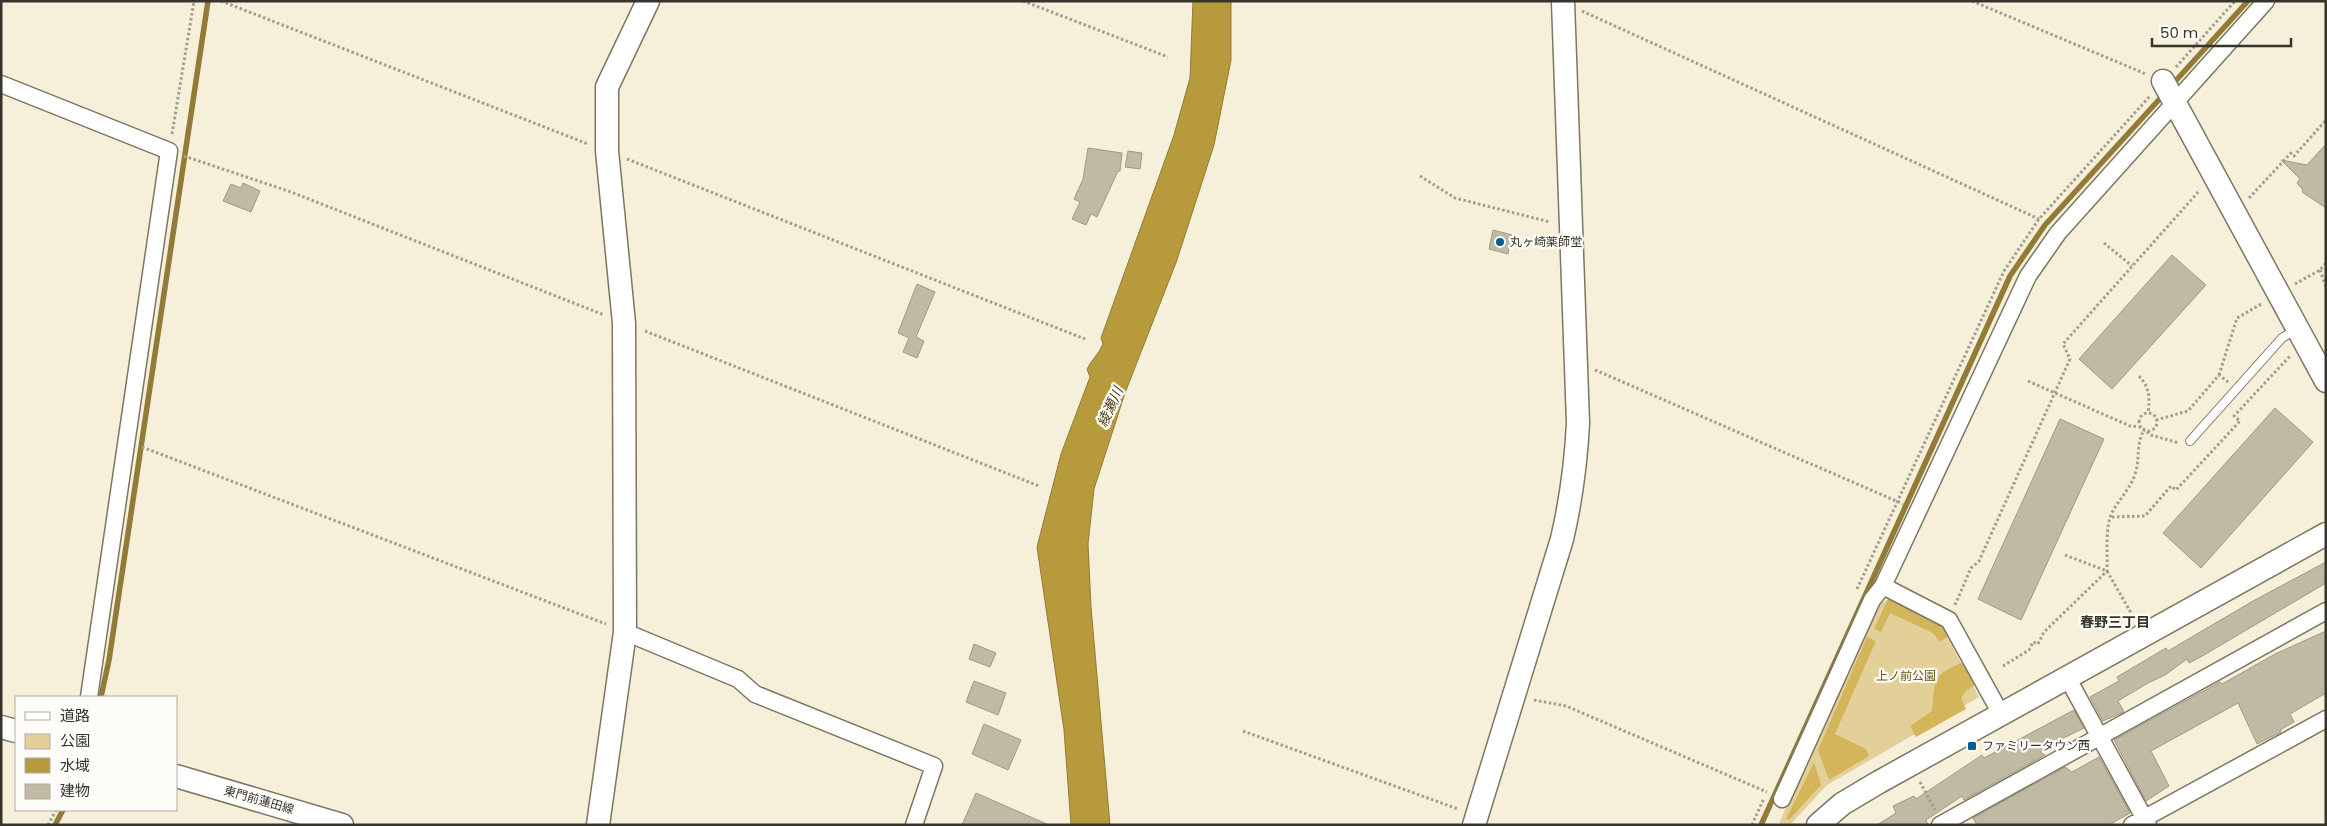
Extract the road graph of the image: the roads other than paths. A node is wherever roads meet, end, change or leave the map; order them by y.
1 (648, 1) edge
2 (2266, 1) edge
3 (1563, 2) edge
4 (2162, 81) road end
5 (1, 84) edge
6 (2175, 104) junction
7 (2298, 329) junction
8 (2321, 367) edge
9 (2190, 441) road end
10 (2326, 534) edge
11 (1883, 586) junction
12 (2326, 611) edge
13 (625, 632) junction
14 (2067, 677) junction
15 (89, 696) edge
16 (2001, 714) junction
17 (2326, 719) edge
18 (1, 727) edge
19 (15, 731) edge
20 (2098, 735) junction
21 (178, 777) edge
22 (1782, 799) road end
23 (1939, 819) edge
24 (1960, 819) edge
25 (1476, 820) edge
26 (2142, 822) edge
27 (342, 825) edge
28 (598, 825) edge
29 (914, 825) edge
30 (1818, 825) edge

1 - 13 street
2 - 6 street
3 - 25 street
4 - 6 street
5 - 15 street
6 - 7 street
6 - 11 street
7 - 8 street
7 - 9 lane
10 - 14 street
11 - 16 street
11 - 22 street
12 - 20 street
13 - 28 street
13 - 29 street
14 - 16 street
14 - 20 street
16 - 30 street
17 - 26 street
18 - 19 street
20 - 24 street
20 - 26 street
21 - 27 street, 東門前蓮田線
23 - 24 street

